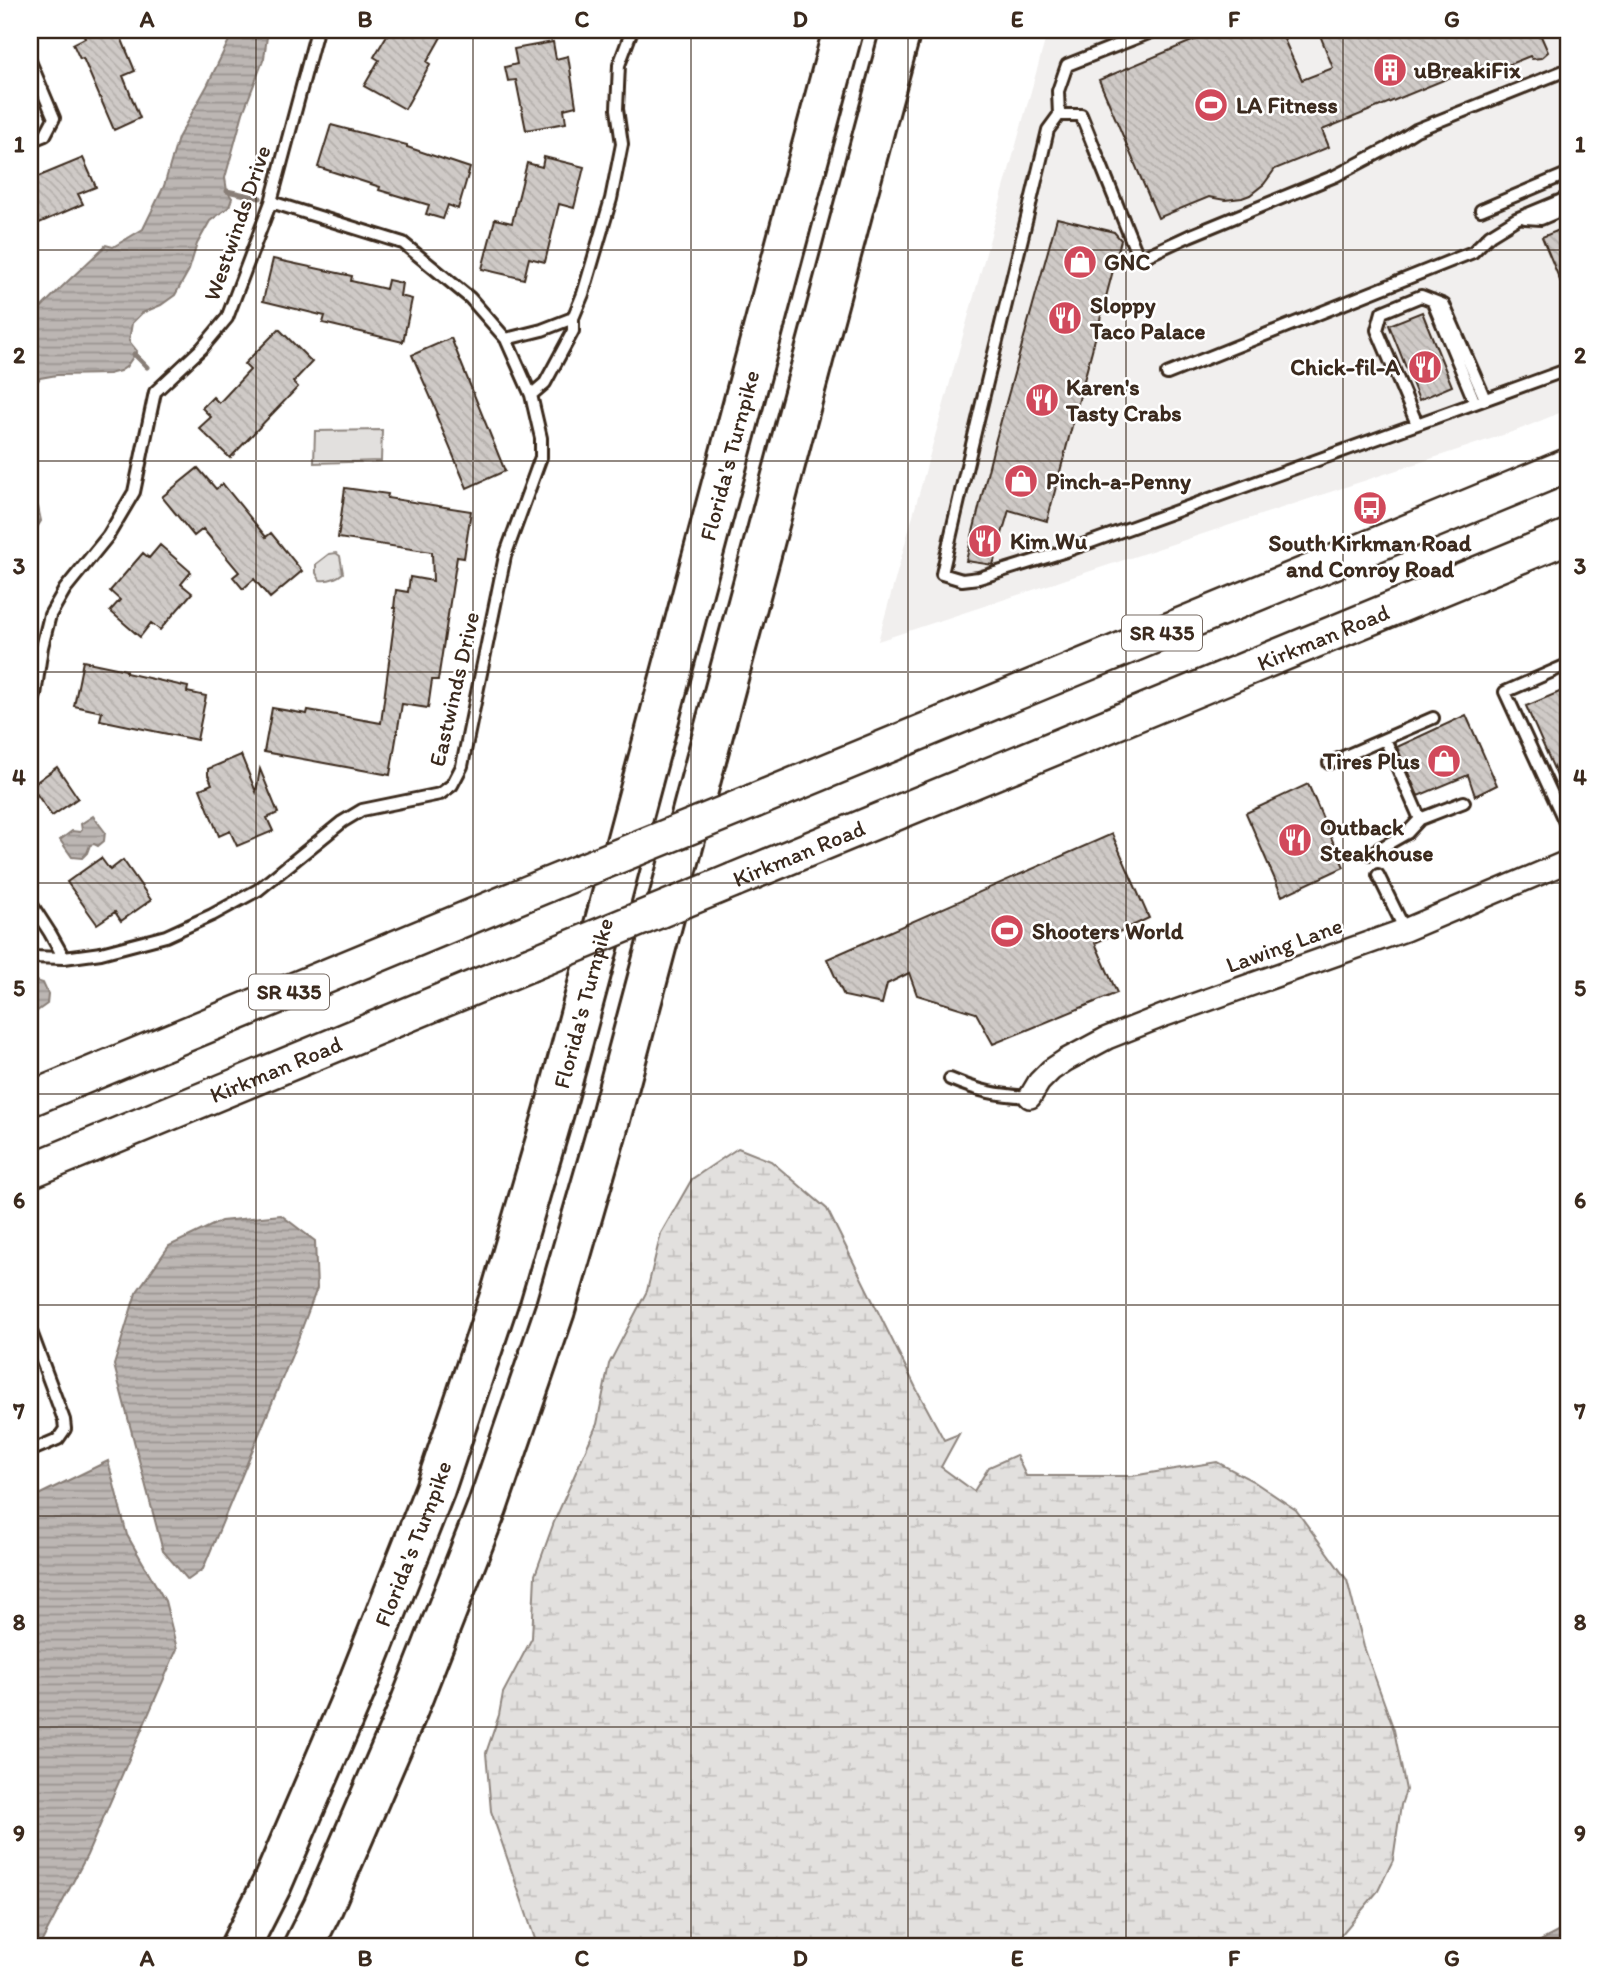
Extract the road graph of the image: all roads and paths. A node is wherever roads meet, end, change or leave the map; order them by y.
1 (317, 30) edge
2 (632, 30) edge
3 (843, 30) edge
4 (901, 30) edge
5 (1156, 30) edge
6 (30, 61) edge
7 (1569, 69) edge
8 (1059, 115) junction
9 (30, 141) edge
10 (1569, 173) edge
11 (1569, 197) edge
12 (271, 202) junction
13 (1569, 207) edge
14 (1481, 210) dead end
15 (1520, 218) junction
16 (573, 318) junction
17 (506, 339) junction
18 (1569, 369) edge
19 (1167, 374) dead end
20 (531, 395) junction
21 (1480, 401) junction
22 (1417, 424) junction
23 (1569, 465) edge
24 (1569, 536) edge
25 (1569, 664) edge
26 (30, 710) edge
27 (1433, 718) dead end
28 (1385, 739) junction
29 (1329, 762) dead end
30 (1464, 802) dead end
31 (1420, 820) junction
32 (1569, 831) edge
33 (1370, 854) dead end
34 (1569, 862) edge
35 (1378, 875) dead end
36 (30, 902) edge
37 (1405, 930) junction
38 (30, 957) edge
39 (64, 958) junction
40 (950, 1079) dead end
41 (1030, 1097) joint
42 (30, 1099) edge
43 (30, 1171) edge
44 (30, 1329) edge
45 (30, 1451) edge
46 (240, 1947) edge
47 (303, 1947) edge

1 - 12 lane, Westwinds Drive
2 - 16 lane
3 - 46 highway, Florida's Turnpike
4 - 47 highway
5 - 8 lane
6 - 9 lane
7 - 8 lane
8 - 22 lane
10 - 14 lane
11 - 15 lane
12 - 17 lane, Eastwinds Drive
12 - 26 lane, Westwinds Drive
13 - 15 lane
15 - 19 lane
16 - 17 lane
16 - 20 lane
17 - 20 lane, Eastwinds Drive
18 - 21 lane
20 - 39 lane, Eastwinds Drive
21 - 22 lane
21 - 22 lane
23 - 42 main road, SR 435, bridge
24 - 43 main road, Kirkman Road / SR 435, bridge
25 - 32 lane
27 - 28 lane
28 - 29 lane
28 - 31 lane
30 - 31 lane
31 - 33 lane
34 - 37 street, Lawing Lane
35 - 37 lane
36 - 39 lane
37 - 41 street, Lawing Lane
38 - 39 lane, Eastwinds Drive
40 - 41 lane
44 - 45 lane

